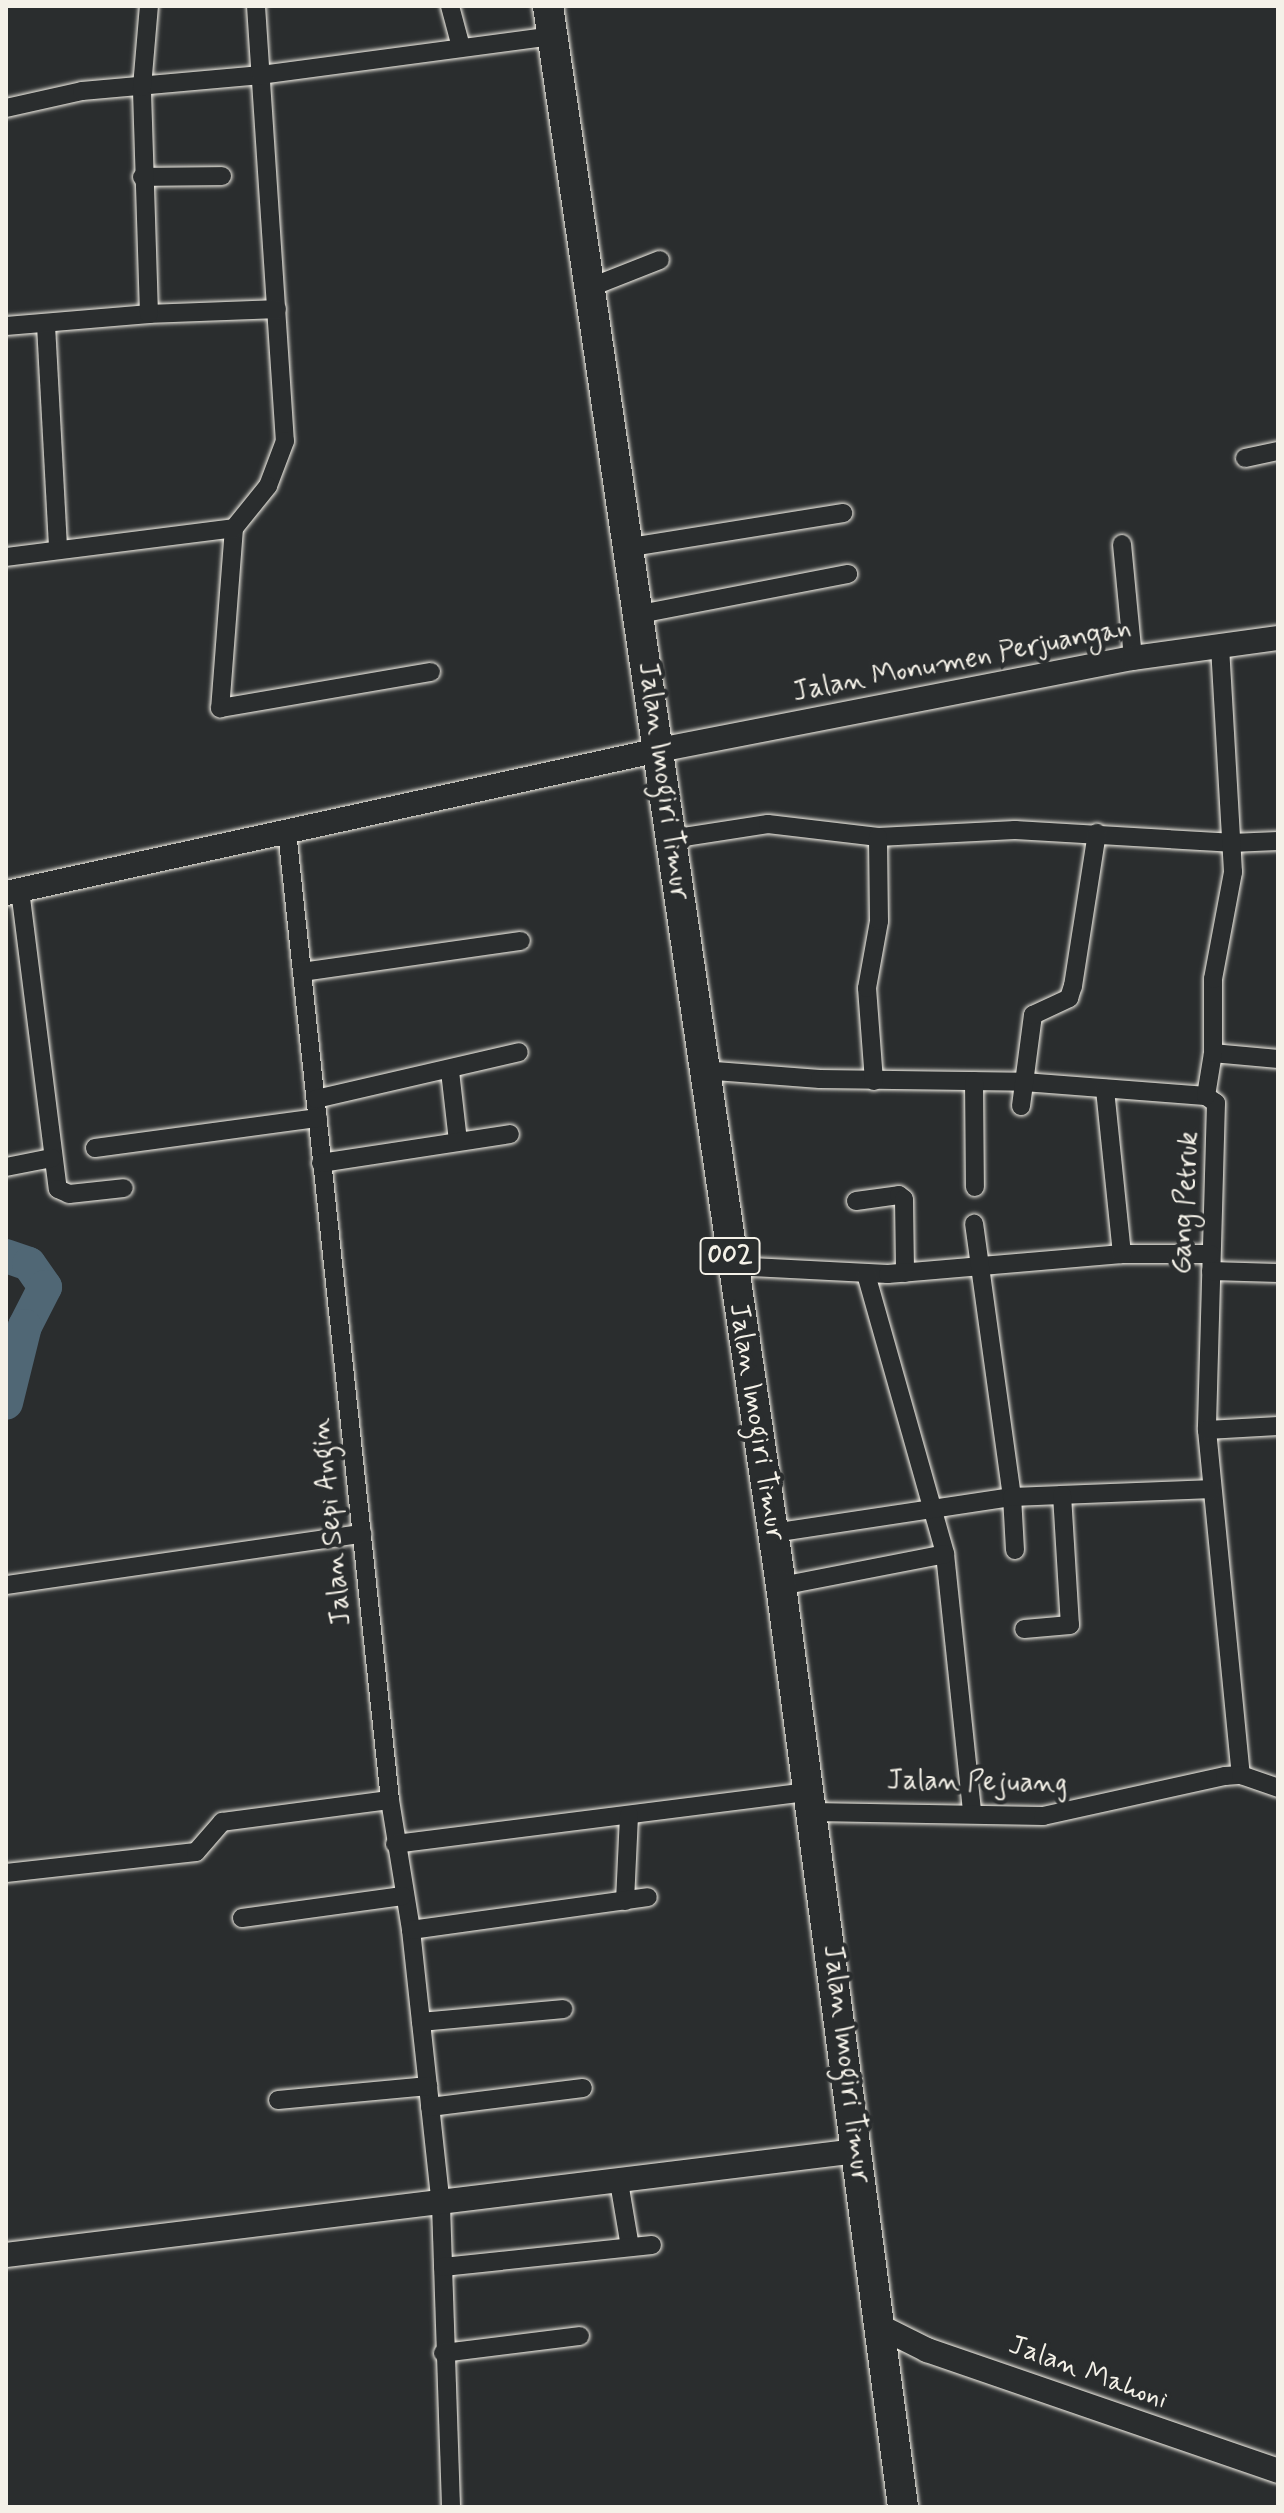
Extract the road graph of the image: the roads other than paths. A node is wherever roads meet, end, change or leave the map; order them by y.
1 (149, 6) edge
2 (256, 6) edge
3 (450, 6) edge
4 (548, 6) edge
5 (552, 36) junction
6 (461, 47) junction
7 (261, 75) junction
8 (142, 87) junction
9 (6, 108) edge
10 (222, 176) dead end
11 (142, 177) junction
12 (660, 260) dead end
13 (591, 287) junction
14 (277, 309) junction
15 (149, 314) junction
16 (46, 325) junction
17 (6, 326) edge
18 (1278, 451) edge
19 (1245, 458) dead end
20 (843, 513) dead end
21 (234, 528) junction
22 (1122, 544) dead end
23 (631, 547) junction
24 (58, 549) junction
25 (6, 557) edge
26 (848, 574) dead end
27 (640, 614) junction
28 (1278, 638) edge
29 (1220, 645) junction
30 (1133, 658) junction
31 (431, 672) dead end
32 (659, 750) junction
33 (287, 831) junction
34 (1097, 833) junction
35 (878, 837) junction
36 (671, 839) junction
37 (1278, 841) edge
38 (1231, 843) junction
39 (13, 892) edge
40 (521, 941) dead end
41 (302, 972) junction
42 (519, 1052) dead end
43 (1213, 1053) junction
44 (1278, 1059) edge
45 (702, 1070) junction
46 (450, 1071) junction
47 (874, 1081) junction
48 (974, 1081) junction
49 (1024, 1082) junction
50 (1105, 1089) junction
51 (1206, 1096) junction
52 (1021, 1106) dead end
53 (317, 1108) junction
54 (510, 1134) dead end
55 (458, 1141) junction
56 (95, 1148) dead end
57 (52, 1158) junction
58 (321, 1163) junction
59 (6, 1167) edge
60 (975, 1187) dead end
61 (124, 1188) dead end
62 (856, 1201) dead end
63 (974, 1224) dead end
64 (1122, 1254) junction
65 (1211, 1263) junction
66 (732, 1266) junction
67 (980, 1266) junction
68 (905, 1273) junction
69 (1278, 1273) edge
70 (866, 1274) junction
71 (1278, 1426) edge
72 (1207, 1430) junction
73 (1211, 1489) junction
74 (1062, 1495) junction
75 (1012, 1497) junction
76 (934, 1507) junction
77 (773, 1533) junction
78 (362, 1534) junction
79 (1015, 1550) dead end
80 (945, 1554) junction
81 (6, 1585) edge
82 (781, 1586) junction
83 (1024, 1629) dead end
84 (1241, 1775) junction
85 (1278, 1788) edge
86 (390, 1800) junction
87 (811, 1802) junction
88 (972, 1812) junction
89 (629, 1815) junction
90 (395, 1844) junction
91 (6, 1873) edge
92 (402, 1896) junction
93 (648, 1897) dead end
94 (625, 1901) junction
95 (242, 1918) dead end
96 (411, 1930) junction
97 (563, 2009) dead end
98 (421, 2022) junction
99 (428, 2086) junction
100 (583, 2088) dead end
101 (278, 2100) dead end
102 (430, 2107) junction
103 (857, 2151) junction
104 (619, 2182) junction
105 (441, 2205) junction
106 (652, 2245) dead end
107 (630, 2247) junction
108 (6, 2255) edge
109 (443, 2267) junction
110 (879, 2326) junction
111 (580, 2336) dead end
112 (443, 2353) junction
113 (1278, 2471) edge
114 (451, 2507) edge
115 (903, 2507) edge

1 - 8 street
2 - 7 street
3 - 6 street
4 - 5 main road, Jalan Imogiri Timur / 002
5 - 6 street
5 - 13 main road, Jalan Imogiri Timur / 002
6 - 7 street
7 - 8 street
7 - 14 street
8 - 9 street
8 - 11 street
10 - 11 street
11 - 15 street
12 - 13 street
13 - 23 main road, Jalan Imogiri Timur / 002
14 - 15 street
14 - 21 street
15 - 16 street
16 - 17 street
16 - 24 street
18 - 19 street
20 - 23 street
21 - 24 street
21 - 31 street
22 - 30 street
23 - 27 main road, Jalan Imogiri Timur / 002
24 - 25 street
26 - 27 street
27 - 32 main road, Jalan Imogiri Timur / 002
28 - 29 street, Jalan Monumen Perjuangan
29 - 30 street, Jalan Monumen Perjuangan
29 - 38 street
30 - 32 street, Jalan Monumen Perjuangan
32 - 33 street, Jalan Monumen Perjuangan
32 - 36 main road, Jalan Imogiri Timur / 002
33 - 39 street, Jalan Monumen Perjuangan
33 - 41 street, Jalan Sepi Angin
34 - 35 street
34 - 38 street
34 - 49 street
35 - 36 street
35 - 47 street
36 - 45 main road, Jalan Imogiri Timur / 002
37 - 38 street
38 - 43 street
39 - 57 street
40 - 41 street
41 - 53 street, Jalan Sepi Angin
42 - 46 street
43 - 44 street
43 - 51 street
45 - 47 street, Gang Petruk
45 - 66 main road, Jalan Imogiri Timur / 002
46 - 53 street
46 - 55 street
47 - 48 street, Gang Petruk
48 - 49 street, Gang Petruk
48 - 60 street
49 - 50 street, Gang Petruk
49 - 52 street
50 - 51 street, Gang Petruk
50 - 64 street
51 - 65 street, Gang Petruk
53 - 56 street
53 - 58 street, Jalan Sepi Angin
54 - 55 street
55 - 58 street
57 - 59 street
57 - 61 street
58 - 78 street, Jalan Sepi Angin
62 - 68 street
63 - 67 street
64 - 65 street
64 - 67 street
65 - 69 street
65 - 72 street, Gang Petruk
66 - 70 street
66 - 77 main road, Jalan Imogiri Timur / 002
67 - 68 street
67 - 75 street
68 - 70 street
70 - 76 street
71 - 72 street
72 - 73 street, Gang Petruk
73 - 74 street
73 - 84 street, Gang Petruk
74 - 75 street
74 - 83 street
75 - 76 street
75 - 79 street
76 - 77 street
76 - 80 street
77 - 82 main road, Jalan Imogiri Timur / 002
78 - 81 street
78 - 86 street, Jalan Sepi Angin
80 - 82 street
80 - 88 street
82 - 87 main road, Jalan Imogiri Timur / 002
84 - 85 street, Jalan Pejuang
84 - 88 street, Jalan Pejuang
86 - 90 street, Jalan Sepi Angin
86 - 91 street
87 - 88 street, Jalan Pejuang
87 - 89 street, Jalan Pejuang
87 - 103 main road, Jalan Imogiri Timur / 002
89 - 90 street, Jalan Pejuang
89 - 94 street
90 - 92 street, Jalan Sepi Angin
92 - 95 street
92 - 96 street, Jalan Sepi Angin
93 - 94 street
94 - 96 street
96 - 98 street, Jalan Sepi Angin
97 - 98 street
98 - 99 street, Jalan Sepi Angin
99 - 101 street
99 - 102 street, Jalan Sepi Angin
100 - 102 street
102 - 105 street, Jalan Sepi Angin
103 - 104 street
103 - 110 main road, Jalan Imogiri Timur / 002
104 - 105 street
104 - 107 street
105 - 108 street
105 - 109 street, Jalan Sepi Angin
106 - 107 street
107 - 109 street
109 - 112 street, Jalan Sepi Angin
110 - 113 street, Jalan Mahoni
110 - 115 main road, Jalan Imogiri Timur / 002
111 - 112 street
112 - 114 street, Jalan Sepi Angin

